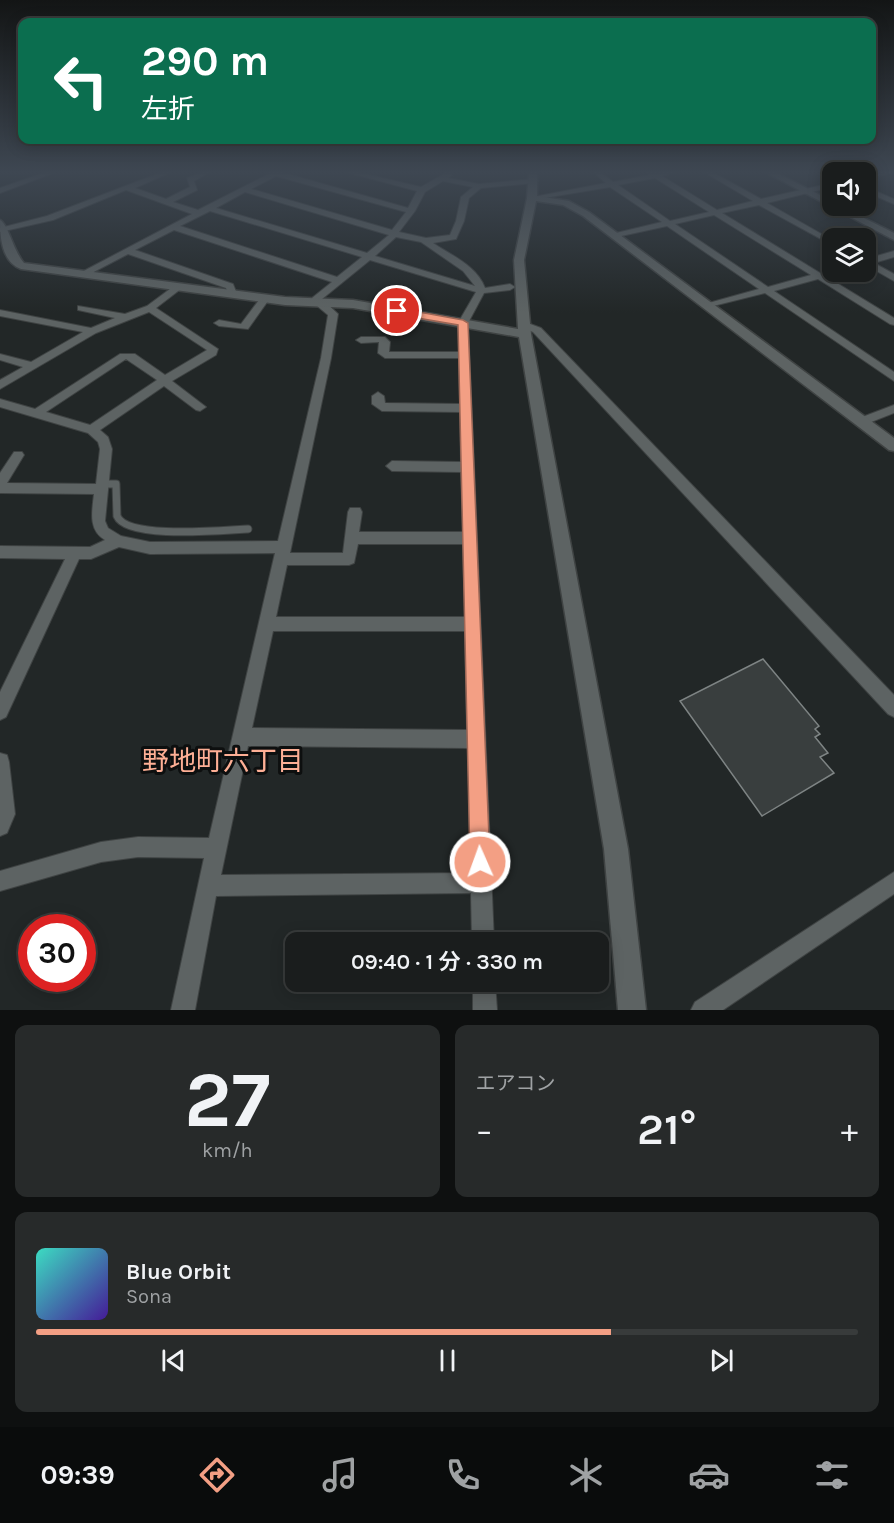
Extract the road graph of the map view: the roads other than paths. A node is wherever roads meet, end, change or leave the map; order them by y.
1 (44, 219) edge
2 (187, 219) edge
3 (245, 219) edge
4 (344, 219) edge
5 (405, 219) edge
6 (460, 219) edge
7 (527, 219) edge
8 (592, 219) edge
9 (663, 219) edge
10 (686, 219) edge
11 (727, 219) edge
12 (790, 219) edge
13 (860, 219) edge
14 (669, 223) junction
15 (2, 227) edge
16 (174, 227) junction
17 (394, 234) junction
18 (615, 236) junction
19 (453, 237) junction
20 (822, 237) edge
21 (894, 237) edge
22 (424, 240) junction
23 (128, 251) junction
24 (894, 254) edge
25 (369, 256) junction
26 (876, 259) edge
27 (455, 262) junction
28 (876, 268) edge
29 (83, 274) junction
30 (822, 275) edge
31 (818, 276) junction
32 (894, 278) edge
33 (339, 281) junction
34 (510, 287) dead end
35 (177, 288) junction
36 (767, 290) junction
37 (481, 291) junction
38 (232, 294) junction
39 (265, 298) junction
40 (319, 303) junction
41 (708, 306) junction
42 (81, 308) dead end
43 (150, 308) junction
44 (0, 313) edge
45 (124, 316) junction
46 (894, 322) edge
47 (219, 323) dead end
48 (463, 323) junction
49 (525, 329) junction
50 (92, 331) junction
51 (361, 340) dead end
52 (465, 355) junction
53 (0, 357) edge
54 (32, 366) junction
55 (894, 377) edge
56 (165, 380) junction
57 (0, 385) edge
58 (378, 396) dead end
59 (0, 403) edge
60 (200, 407) dead end
61 (467, 408) junction
62 (894, 409) edge
63 (37, 413) junction
64 (861, 422) junction
65 (92, 429) junction
66 (894, 446) edge
67 (18, 455) dead end
68 (392, 466) dead end
69 (469, 466) junction
70 (0, 486) edge
71 (101, 486) junction
72 (355, 513) dead end
73 (248, 529) dead end
74 (352, 538) junction
75 (471, 538) junction
76 (118, 541) junction
77 (0, 552) edge
78 (75, 553) junction
79 (283, 553) junction
80 (268, 624) junction
81 (473, 624) junction
82 (894, 708) edge
83 (0, 711) edge
84 (242, 737) junction
85 (476, 738) junction
86 (0, 762) edge
87 (0, 826) edge
88 (217, 848) junction
89 (0, 880) edge
90 (894, 882) edge
91 (481, 883) junction
92 (208, 886) junction
93 (483, 932) edge
94 (484, 992) edge
95 (183, 1010) edge
96 (485, 1010) edge
97 (632, 1010) edge
98 (703, 1010) edge

1 - 15 street
2 - 16 street
3 - 25 street
4 - 17 street
5 - 17 street
6 - 19 street
7 - 49 street
8 - 18 street
9 - 14 street
10 - 14 street
11 - 31 street
12 - 20 street
13 - 21 street
14 - 18 street
14 - 36 street
15 - 29 street
16 - 23 street
16 - 33 street
17 - 22 street
17 - 25 street
18 - 41 street
19 - 22 street
19 - 27 street
22 - 27 street
23 - 29 street
23 - 38 street
24 - 26 street
25 - 33 street
25 - 37 street
27 - 37 street
28 - 32 street
29 - 35 street
30 - 31 street
31 - 36 street
31 - 46 street
33 - 40 street
34 - 37 street
35 - 38 street
35 - 43 street
36 - 41 street
36 - 55 street
37 - 48 street
38 - 39 street
39 - 40 street
39 - 47 street
40 - 48 street
40 - 79 street
41 - 64 street
42 - 45 street
43 - 45 street
43 - 56 street
44 - 50 street
45 - 50 street
48 - 49 street
48 - 52 street
49 - 82 street
49 - 97 street
50 - 54 street
51 - 52 street
52 - 61 street
53 - 54 street
54 - 57 street
56 - 60 street
56 - 63 street
56 - 65 street
58 - 61 street
59 - 63 street
61 - 69 street
62 - 64 street
63 - 65 street
64 - 66 street
65 - 71 street
67 - 70 street
68 - 69 street
69 - 75 street
70 - 71 street
71 - 73 lane
71 - 76 street
72 - 74 street
74 - 75 street
74 - 79 street
75 - 81 street
76 - 78 street
76 - 79 street
77 - 78 street
78 - 83 street
79 - 80 street
80 - 81 street
80 - 84 street
81 - 85 street
84 - 85 street
84 - 88 street
85 - 91 street
86 - 87 street
88 - 89 street
88 - 92 street
90 - 98 street
91 - 92 street
91 - 93 street
92 - 95 street
94 - 96 street

